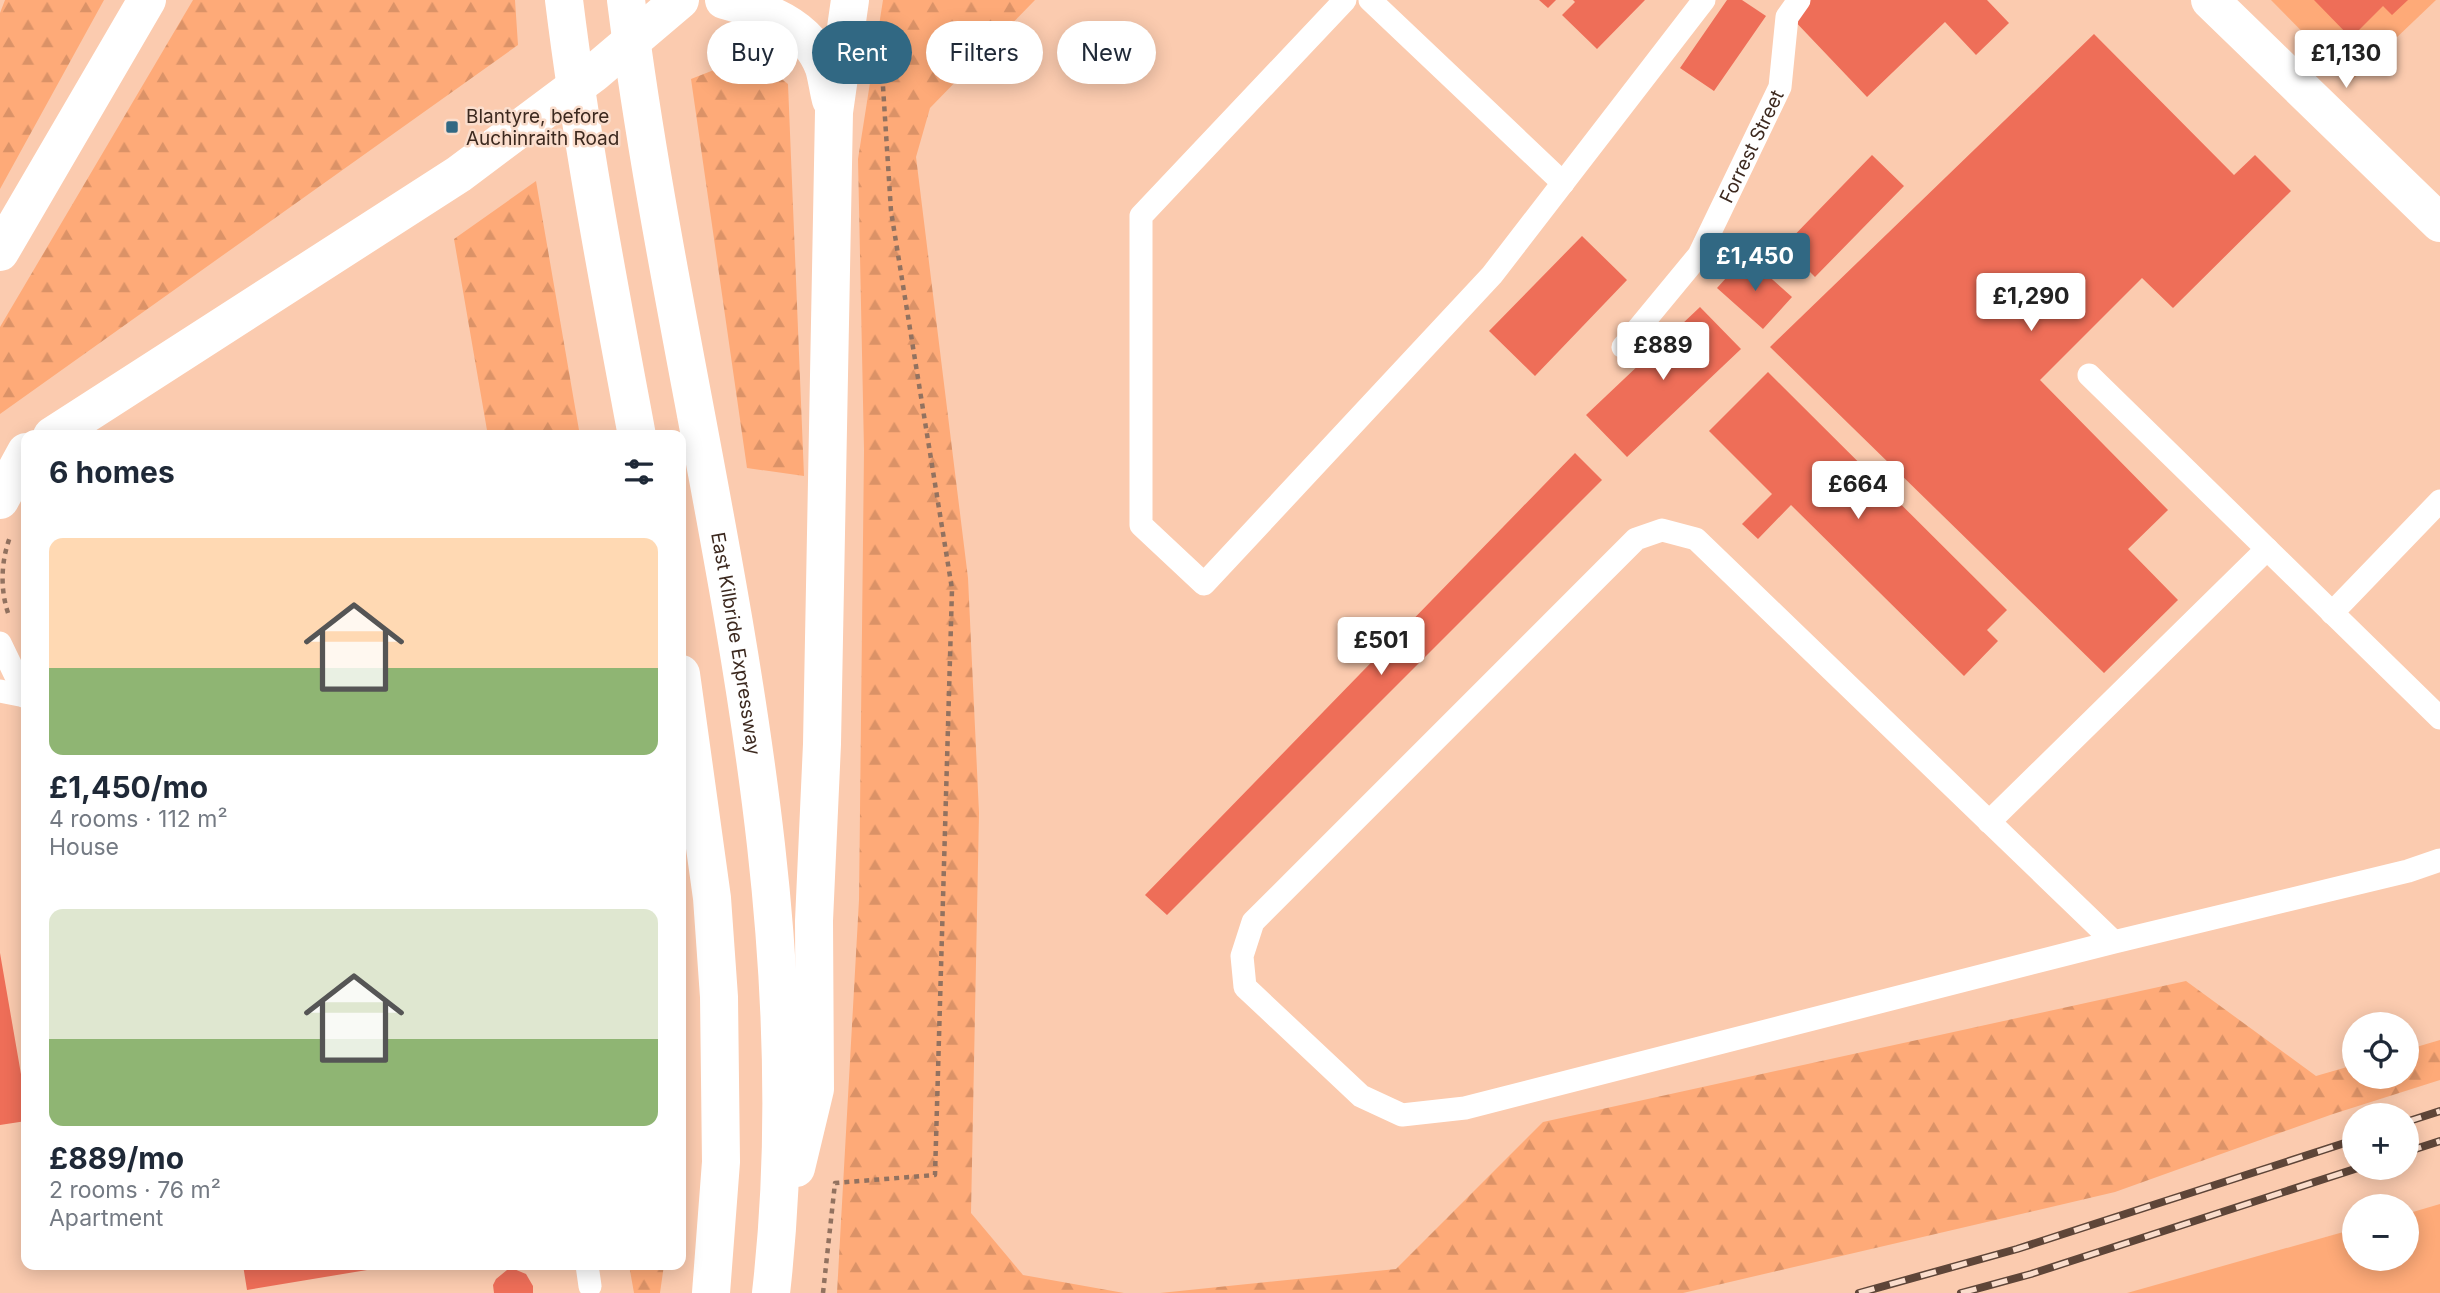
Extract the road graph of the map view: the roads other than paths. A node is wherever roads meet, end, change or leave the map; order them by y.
1 (147, 0) edge
2 (626, 0) edge
3 (680, 0) edge
4 (724, 0) edge
5 (850, 0) edge
6 (1345, 0) edge
7 (1370, 0) edge
8 (1704, 0) edge
9 (1799, 0) edge
10 (2210, 0) edge
11 (566, 15) edge
12 (834, 112) junction
13 (1563, 183) junction
14 (2440, 223) edge
15 (0, 252) edge
16 (1623, 347) dead end
17 (2089, 375) dead end
18 (61, 430) edge
19 (636, 430) edge
20 (21, 454) edge
21 (0, 462) edge
22 (21, 469) edge
23 (2440, 500) edge
24 (7, 515) edge
25 (2267, 549) junction
26 (2332, 612) junction
27 (0, 643) edge
28 (21, 688) edge
29 (0, 691) edge
30 (21, 696) edge
31 (686, 710) edge
32 (2440, 718) edge
33 (1989, 822) junction
34 (2440, 860) edge
35 (2113, 942) junction
36 (775, 1252) junction
37 (711, 1293) edge
38 (771, 1293) edge

1 - 15 main road
2 - 36 main road, East Kilbride Expressway
3 - 18 main road
4 - 12 main road
5 - 12 main road
6 - 13 lane
7 - 13 lane
8 - 13 lane
9 - 16 lane, Forrest Street
10 - 14 main road
11 - 19 main road
12 - 36 main road
17 - 25 lane
20 - 21 main road
22 - 24 main road
23 - 26 lane
25 - 26 lane
25 - 33 lane
26 - 32 lane
27 - 28 lane
29 - 30 lane
31 - 37 main road
33 - 35 lane
33 - 35 lane
34 - 35 lane
36 - 38 main road, East Kilbride Expressway

